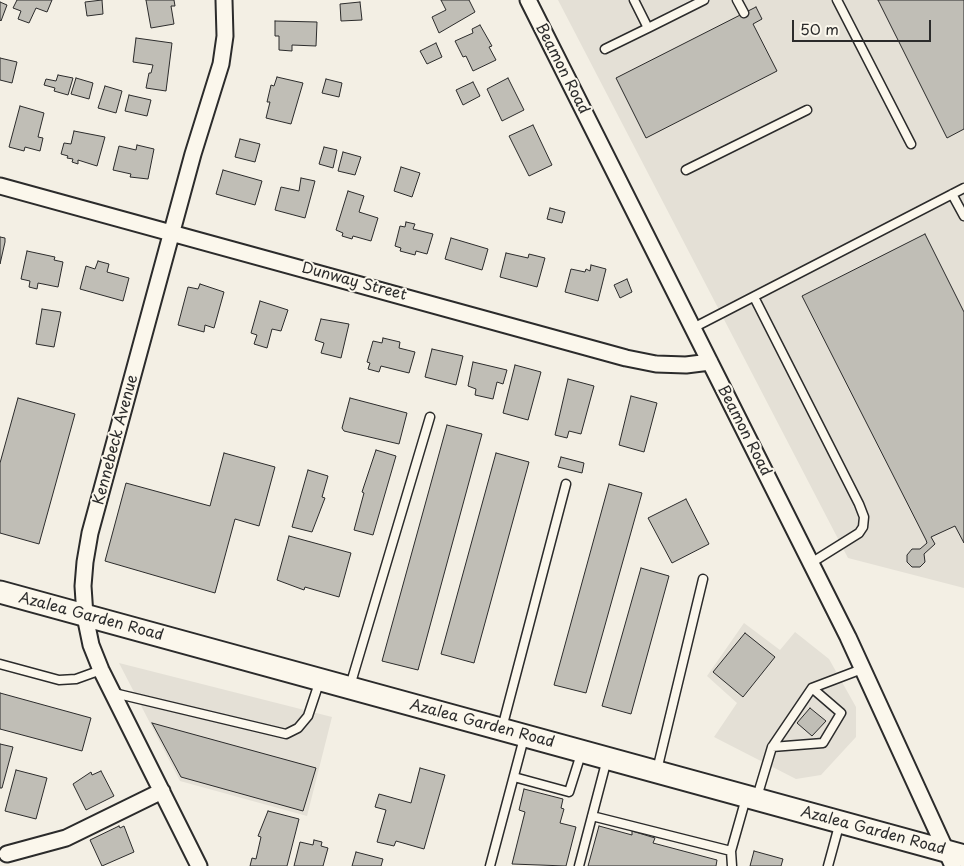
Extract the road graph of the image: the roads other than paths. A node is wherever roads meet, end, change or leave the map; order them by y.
1 (224, 0) edge
2 (634, 0) edge
3 (704, 0) edge
4 (737, 0) edge
5 (837, 0) edge
6 (533, 2) edge
7 (744, 13) dead end
8 (648, 28) junction
9 (605, 49) dead end
10 (807, 110) dead end
11 (911, 144) dead end
12 (686, 170) dead end
13 (0, 186) edge
14 (964, 188) edge
15 (952, 194) junction
16 (964, 216) edge
17 (172, 233) junction
18 (754, 297) junction
19 (693, 328) junction
20 (710, 362) junction
21 (430, 416) dead end
22 (566, 484) dead end
23 (811, 563) junction
24 (703, 579) dead end
25 (0, 592) edge
26 (85, 616) junction
27 (0, 664) edge
28 (862, 669) junction
29 (101, 670) junction
30 (320, 680) junction
31 (349, 688) junction
32 (812, 688) junction
33 (112, 692) junction
34 (502, 730) junction
35 (525, 736) junction
36 (772, 747) junction
37 (582, 752) junction
38 (607, 759) junction
39 (656, 772) junction
40 (514, 777) junction
41 (162, 791) junction
42 (752, 798) junction
43 (592, 816) junction
44 (840, 821) junction
45 (731, 851) junction
46 (7, 854) dead end
47 (954, 858) edge
48 (199, 866) edge
49 (490, 866) edge
50 (579, 866) edge
51 (732, 866) edge
52 (828, 866) edge

1 - 17 street, Kennebeck Avenue
2 - 8 lane
3 - 8 lane
4 - 7 lane
5 - 11 lane
6 - 19 street, Beamon Road
8 - 9 lane
10 - 12 lane
13 - 17 street, Dunway Street
14 - 15 lane
15 - 16 lane
15 - 18 lane
17 - 20 street, Dunway Street
17 - 26 street, Kennebeck Avenue
18 - 19 lane
18 - 23 lane
19 - 20 street, Beamon Road
20 - 23 street, Beamon Road
21 - 31 lane
22 - 34 lane
23 - 28 street, Beamon Road
24 - 39 lane
25 - 26 main road, Azalea Garden Road
26 - 29 street, Kennebeck Avenue
26 - 30 main road, Azalea Garden Road
27 - 29 lane
28 - 32 lane
28 - 47 street, Beamon Road
29 - 33 street, Kennebeck Avenue
30 - 31 main road, Azalea Garden Road
30 - 33 lane
31 - 34 main road, Azalea Garden Road
32 - 36 lane
32 - 36 lane
33 - 41 street, Kennebeck Avenue
34 - 35 main road, Azalea Garden Road
35 - 37 main road, Azalea Garden Road
35 - 40 lane
36 - 42 lane
37 - 38 main road, Azalea Garden Road
37 - 40 lane
38 - 39 main road, Azalea Garden Road
38 - 43 lane
39 - 42 main road, Azalea Garden Road
40 - 49 lane
41 - 46 street
41 - 48 street, Kennebeck Avenue
42 - 44 main road, Azalea Garden Road
42 - 45 lane
43 - 45 lane
43 - 50 lane
44 - 47 main road, Azalea Garden Road
44 - 52 lane
45 - 51 lane

